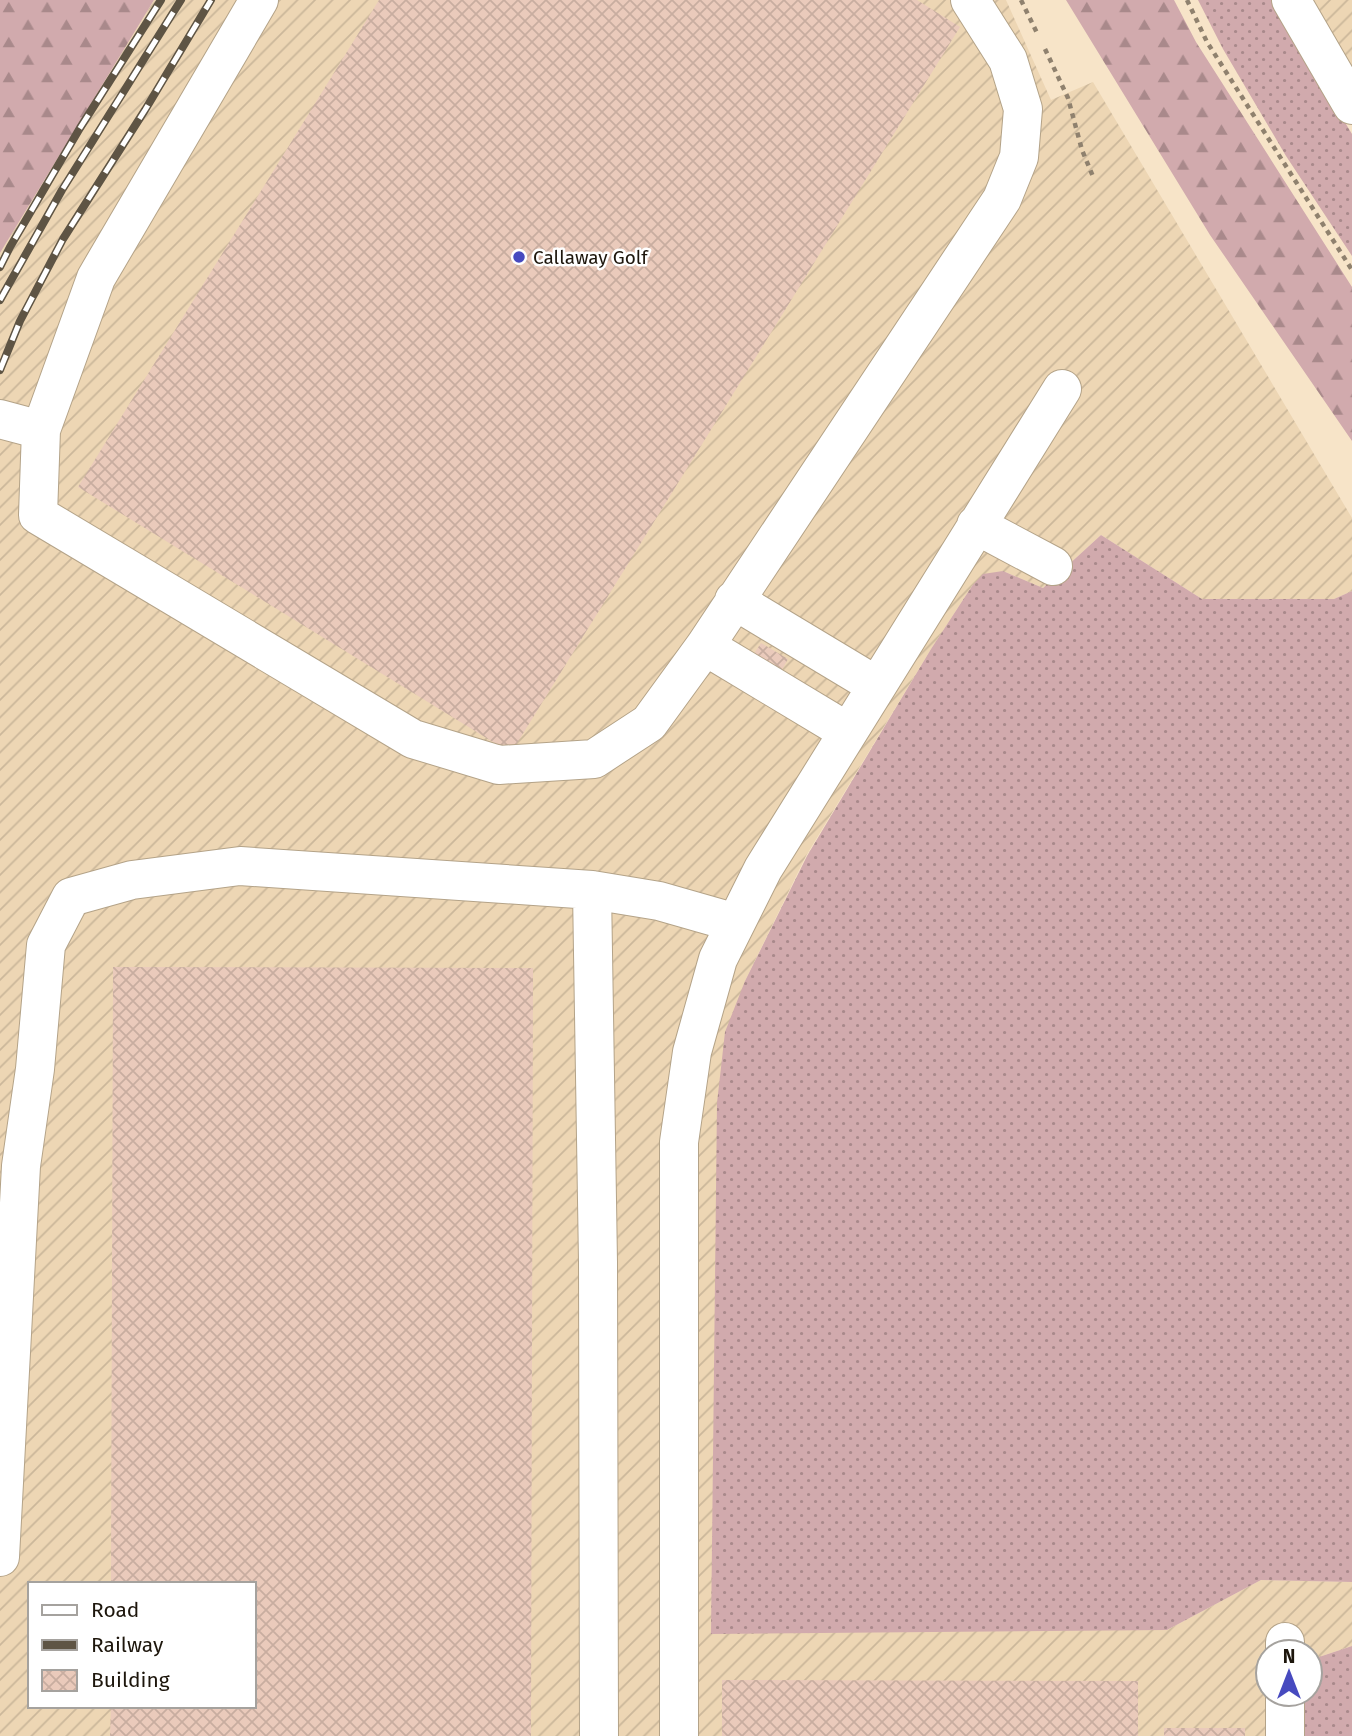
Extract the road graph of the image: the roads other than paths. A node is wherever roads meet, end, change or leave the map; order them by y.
1 (259, 0) edge
2 (970, 0) edge
3 (1291, 0) edge
4 (1352, 105) edge
5 (1062, 389) dead end
6 (0, 419) edge
7 (41, 430) junction
8 (976, 525) junction
9 (1053, 566) dead end
10 (734, 600) junction
11 (705, 646) junction
12 (877, 686) junction
13 (848, 732) junction
14 (592, 890) junction
15 (736, 923) junction
16 (0, 1557) edge
17 (1284, 1708) edge
18 (599, 1736) edge
19 (679, 1736) edge
20 (1284, 1736) edge

1 - 7 street
2 - 10 street
3 - 4 street
5 - 8 street
6 - 7 street
7 - 11 street
8 - 9 street
8 - 12 street
10 - 11 street
10 - 12 street
11 - 13 street
12 - 13 street
13 - 15 street
14 - 15 street
14 - 16 street
14 - 18 street
15 - 19 street
17 - 20 street

